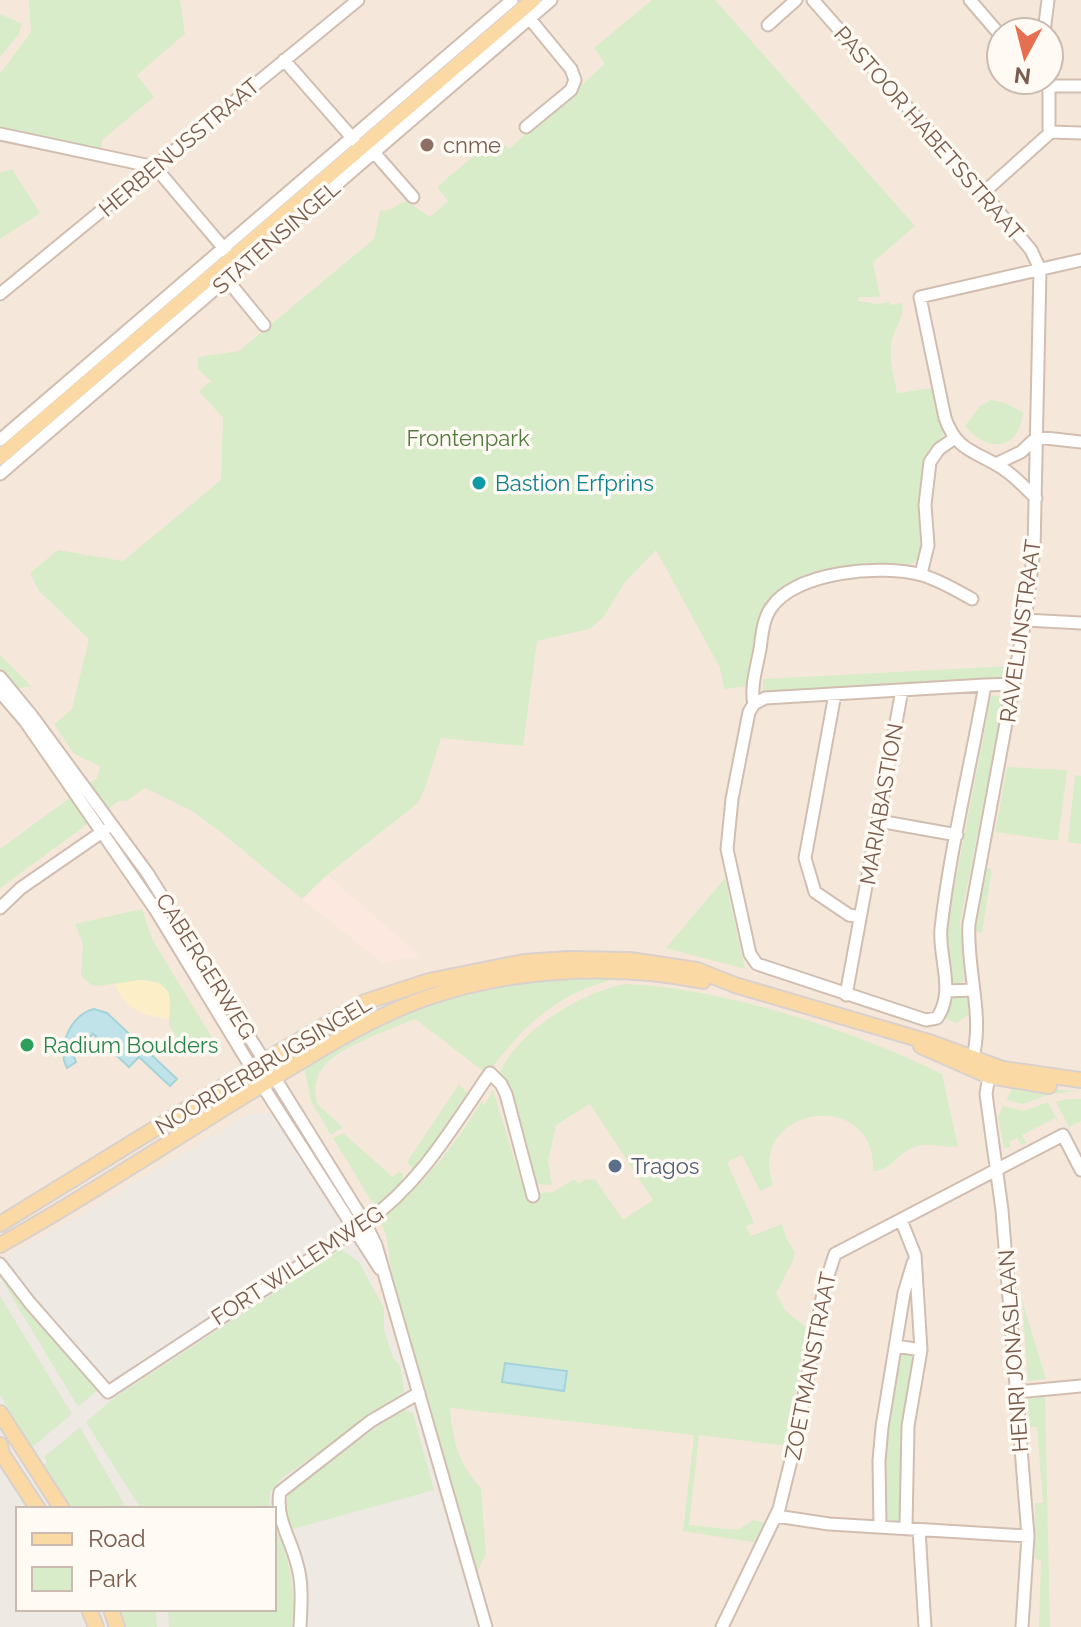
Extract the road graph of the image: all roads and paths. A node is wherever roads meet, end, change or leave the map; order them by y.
1 (358, 0) edge
2 (551, 0) edge
3 (796, 0) edge
4 (813, 0) edge
5 (970, 0) edge
6 (522, 6) edge
7 (985, 17) edge
8 (768, 25) dead end
9 (284, 60) junction
10 (1049, 96) edge
11 (526, 127) dead end
12 (1051, 132) junction
13 (1081, 133) edge
14 (0, 134) edge
15 (363, 145) junction
16 (155, 167) junction
17 (983, 193) junction
18 (413, 197) dead end
19 (227, 253) junction
20 (1081, 260) edge
21 (1040, 269) junction
22 (222, 275) junction
23 (0, 294) edge
24 (264, 325) dead end
25 (1037, 437) junction
26 (955, 438) junction
27 (0, 440) edge
28 (1081, 442) edge
29 (0, 457) edge
30 (996, 464) junction
31 (0, 474) edge
32 (1036, 498) junction
33 (921, 574) junction
34 (972, 599) dead end
35 (1025, 620) junction
36 (1081, 623) edge
37 (0, 677) edge
38 (1014, 684) junction
39 (985, 685) junction
40 (902, 690) junction
41 (0, 692) edge
42 (835, 694) junction
43 (754, 704) junction
44 (80, 791) junction
45 (879, 821) junction
46 (113, 826) junction
47 (101, 833) junction
48 (957, 835) junction
49 (0, 908) edge
50 (860, 917) junction
51 (735, 985) junction
52 (973, 990) junction
53 (946, 991) junction
54 (846, 995) junction
55 (909, 1038) junction
56 (973, 1057) junction
57 (258, 1065) junction
58 (989, 1076) junction
59 (1081, 1080) edge
60 (268, 1081) junction
61 (1081, 1088) edge
62 (995, 1168) junction
63 (1081, 1170) edge
64 (533, 1196) dead end
65 (901, 1220) junction
66 (365, 1223) junction
67 (0, 1224) edge
68 (353, 1230) junction
69 (2, 1244) edge
70 (915, 1255) junction
71 (0, 1264) edge
72 (382, 1273) junction
73 (896, 1346) junction
74 (921, 1350) junction
75 (1081, 1386) edge
76 (1017, 1392) junction
77 (419, 1393) junction
78 (0, 1413) edge
79 (1, 1451) edge
80 (37, 1507) edge
81 (61, 1507) edge
82 (776, 1516) junction
83 (880, 1525) junction
84 (906, 1527) junction
85 (919, 1530) junction
86 (1028, 1536) junction
87 (300, 1627) edge
88 (486, 1627) edge
89 (722, 1627) edge
90 (925, 1627) edge
91 (1022, 1627) edge

1 - 9 street, HERBENUSSTRAAT
2 - 6 street, STATENSINGEL
3 - 8 street
4 - 17 street, PASTOOR HABETSSTRAAT
5 - 7 street
6 - 11 street
6 - 15 main road, STATENSINGEL
9 - 15 street
9 - 16 street, HERBENUSSTRAAT
10 - 12 street
12 - 13 street
12 - 17 street
14 - 16 street
15 - 18 street
15 - 19 main road, STATENSINGEL
15 - 22 street, STATENSINGEL
16 - 19 street
16 - 23 street, HERBENUSSTRAAT
17 - 21 street, PASTOOR HABETSSTRAAT
19 - 22 main road, STATENSINGEL
19 - 27 street, STATENSINGEL
20 - 21 street
21 - 25 street, RAVELIJNSTRAAT
21 - 26 street
22 - 24 street
22 - 29 main road, STATENSINGEL
22 - 31 street, STATENSINGEL
25 - 28 street
25 - 30 street
25 - 32 street, RAVELIJNSTRAAT
26 - 30 street
26 - 33 street
30 - 32 street
32 - 35 street, RAVELIJNSTRAAT
33 - 34 street
33 - 43 street
35 - 36 street
35 - 38 street, RAVELIJNSTRAAT
37 - 44 street, CABERGERWEG
38 - 39 street
38 - 52 street, RAVELIJNSTRAAT
39 - 40 street
39 - 48 street, RAVELIJNSTRAAT
40 - 42 street
40 - 45 street, MARIABASTION
41 - 44 street, CABERGERWEG
42 - 43 street
42 - 50 street, MARIABASTION
43 - 54 street
44 - 46 street, CABERGERWEG
44 - 47 street, CABERGERWEG
45 - 48 street
45 - 50 street, MARIABASTION
46 - 47 street
46 - 57 street, CABERGERWEG
47 - 49 street
47 - 57 street, CABERGERWEG
48 - 53 street, RAVELIJNSTRAAT
50 - 54 street, MARIABASTION
51 - 55 main road, NOORDERBRUGSINGEL
51 - 57 main road, NOORDERBRUGSINGEL
51 - 60 main road, NOORDERBRUGSINGEL
52 - 53 street
52 - 56 street, RAVELIJNSTRAAT
53 - 54 street, RAVELIJNSTRAAT
55 - 56 main road, NOORDERBRUGSINGEL
55 - 58 main road, NOORDERBRUGSINGEL
56 - 59 main road, NOORDERBRUGSINGEL
57 - 60 street, CABERGERWEG
57 - 67 main road, NOORDERBRUGSINGEL
58 - 61 main road, NOORDERBRUGSINGEL
58 - 62 street, HENRI JONASLAAN
60 - 66 street, CABERGERWEG
60 - 68 street, CABERGERWEG
60 - 69 main road, NOORDERBRUGSINGEL
62 - 63 street, ZOETMANSTRAAT
62 - 65 street, ZOETMANSTRAAT
62 - 76 street, HENRI JONASLAAN
64 - 66 street, FORT WILLEMWEG
65 - 70 street
65 - 82 street, ZOETMANSTRAAT
66 - 68 street, FORT WILLEMWEG
66 - 72 street, CABERGERWEG
68 - 71 street, FORT WILLEMWEG
68 - 72 street, CABERGERWEG
70 - 73 street
70 - 74 street
72 - 77 street, CABERGERWEG
73 - 74 street
73 - 83 street
74 - 84 street
75 - 76 street
76 - 86 street, HENRI JONASLAAN
77 - 87 street
77 - 88 street, CABERGERWEG
78 - 81 main road
79 - 80 main road
82 - 83 street
82 - 89 street, ZOETMANSTRAAT
83 - 84 street
84 - 85 street
85 - 86 street
85 - 90 street
86 - 91 street, HENRI JONASLAAN

